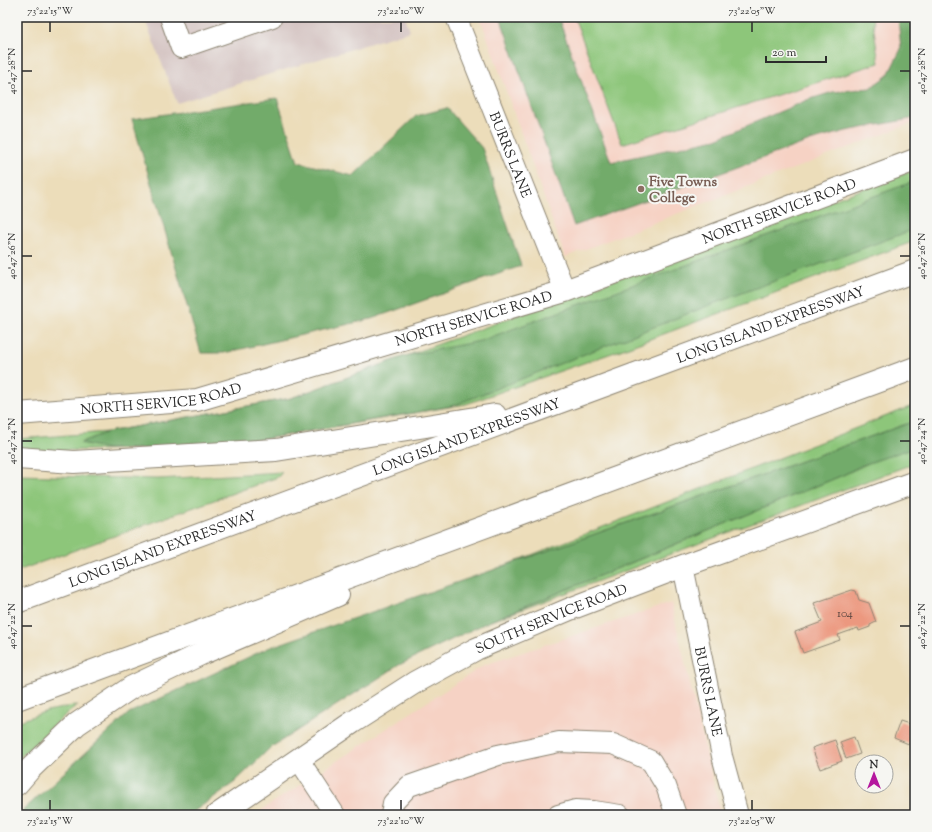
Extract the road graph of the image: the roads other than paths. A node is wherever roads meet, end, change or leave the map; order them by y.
1 (170, 17) edge
2 (272, 17) edge
3 (456, 17) edge
4 (915, 160) edge
5 (915, 271) edge
6 (565, 291) junction
7 (915, 368) edge
8 (548, 406) junction
9 (17, 414) edge
10 (17, 458) edge
11 (915, 482) edge
12 (579, 492) junction
13 (683, 566) junction
14 (17, 602) edge
15 (17, 699) edge
16 (298, 760) junction
17 (17, 784) edge
18 (217, 815) edge
19 (336, 815) edge
20 (391, 815) edge
21 (558, 815) edge
22 (620, 815) edge
23 (676, 815) edge
24 (738, 815) edge

1 - 2 street
3 - 6 street, BURRS LANE
4 - 6 main road, NORTH SERVICE ROAD
5 - 8 main road, LONG ISLAND EXPRESSWAY
6 - 9 main road, NORTH SERVICE ROAD
7 - 12 main road
8 - 10 main road
8 - 14 main road, LONG ISLAND EXPRESSWAY
11 - 13 main road, SOUTH SERVICE ROAD
12 - 15 main road
12 - 17 main road
13 - 16 main road, SOUTH SERVICE ROAD
13 - 24 street, BURRS LANE
16 - 18 main road, SOUTH SERVICE ROAD
16 - 19 street
20 - 23 street
21 - 22 street

